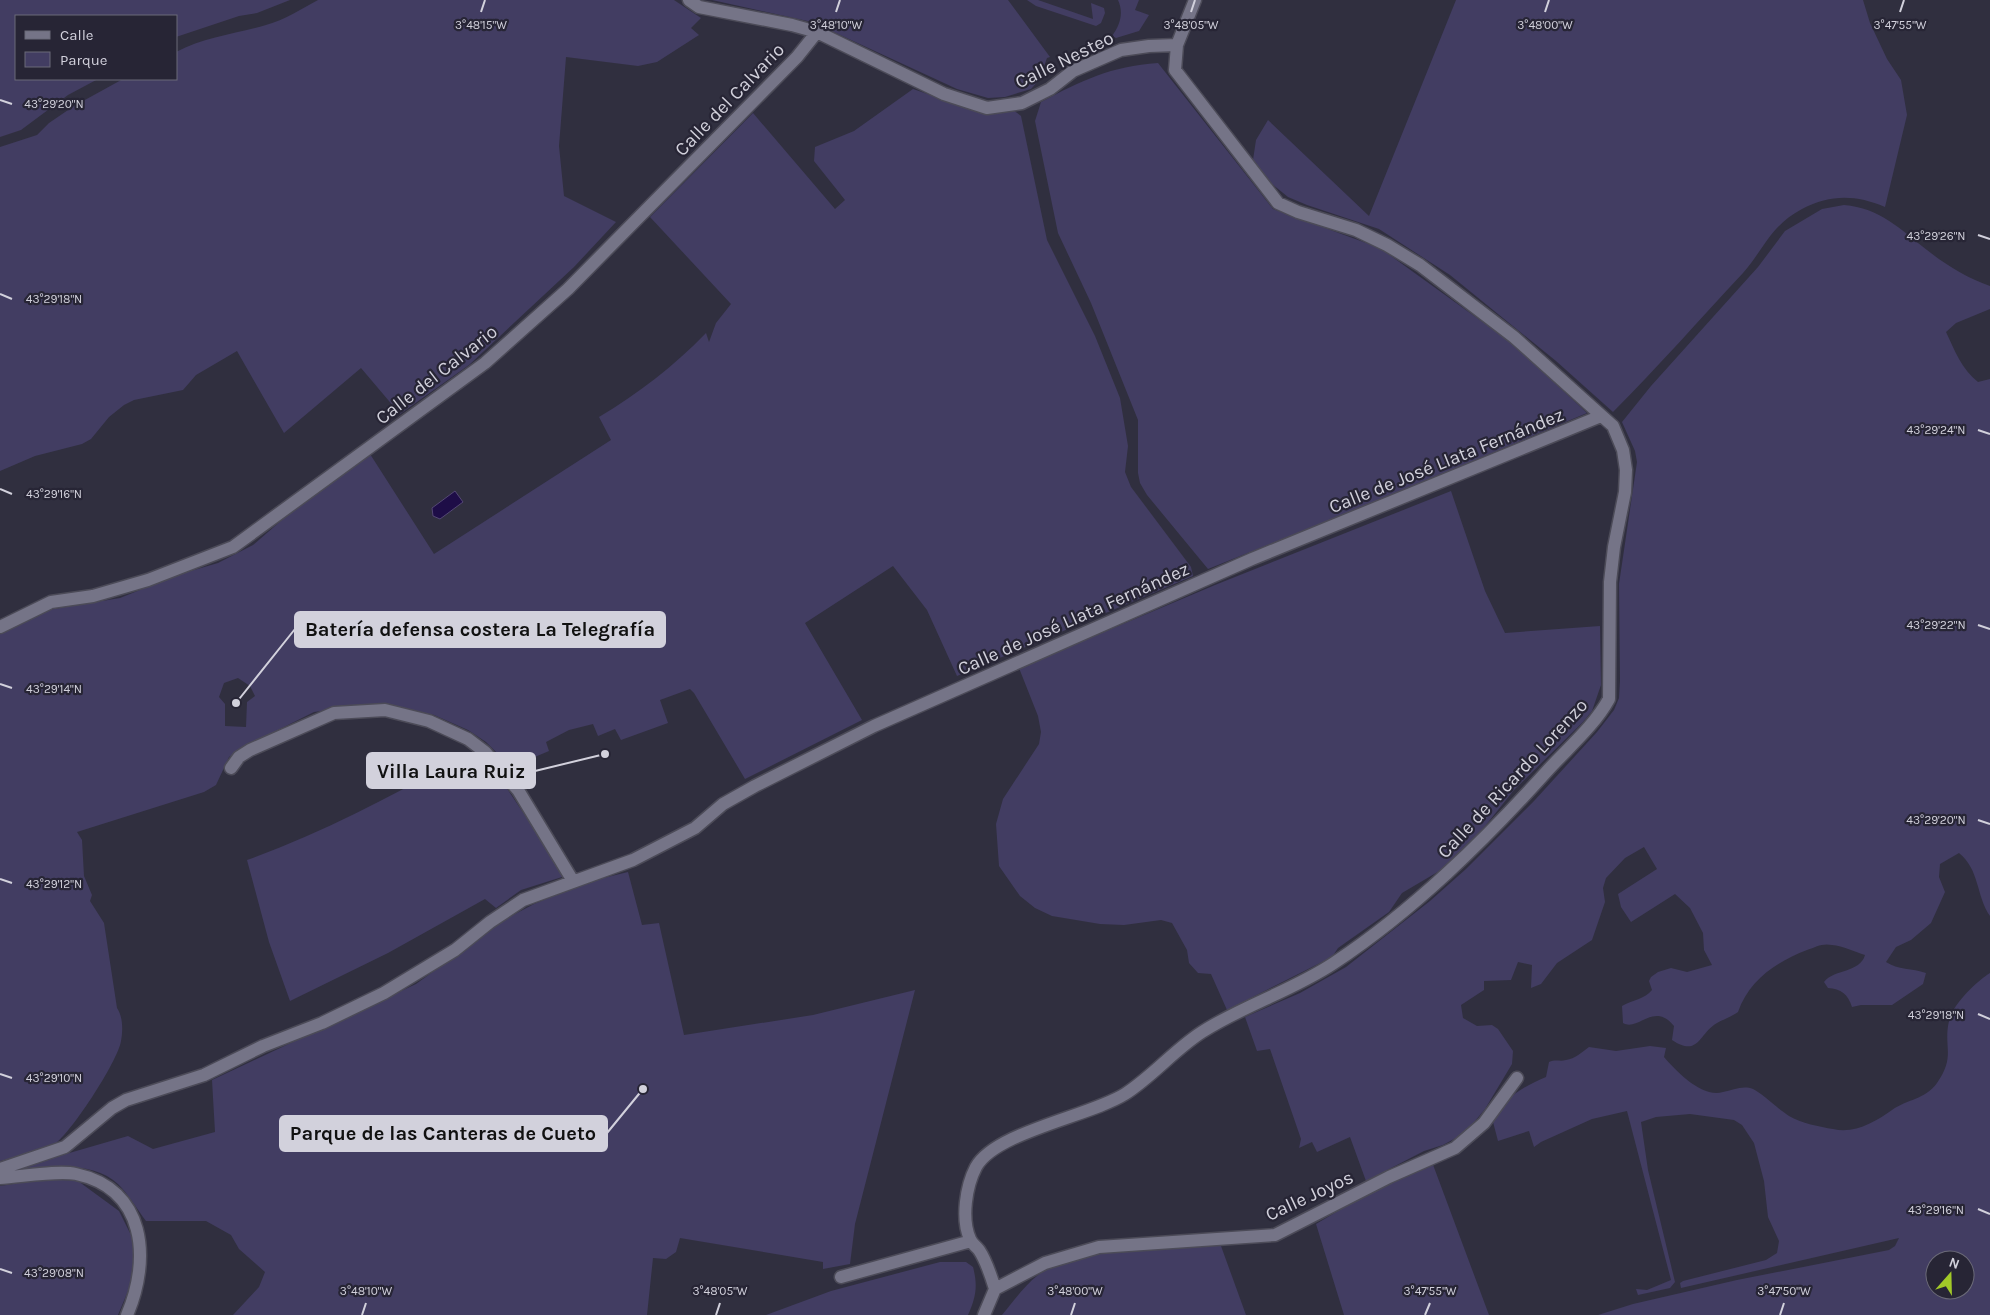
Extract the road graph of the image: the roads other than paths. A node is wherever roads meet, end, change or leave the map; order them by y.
1 (689, 0) edge
2 (1195, 0) edge
3 (816, 32) junction
4 (1177, 45) junction
5 (1601, 416) junction
6 (0, 627) edge
7 (232, 768) dead end
8 (573, 880) junction
9 (1517, 1078) dead end
10 (0, 1169) edge
11 (0, 1178) edge
12 (971, 1241) junction
13 (841, 1277) dead end
14 (995, 1289) junction
15 (127, 1315) edge
16 (984, 1315) edge

1 - 3 street, Calle Nesteo
2 - 4 street, Calle de Ricardo Lorenzo
3 - 4 street, Calle Nesteo
3 - 6 street, Calle del Calvario
4 - 5 street, Calle de Ricardo Lorenzo
5 - 8 street, Calle de José Llata Fernández
5 - 12 street, Calle de Ricardo Lorenzo
7 - 8 street
8 - 10 street, Calle de José Llata Fernández
9 - 14 street, Calle Joyos
11 - 15 street
12 - 13 street
12 - 14 street, Calle de Ricardo Lorenzo
14 - 16 street

